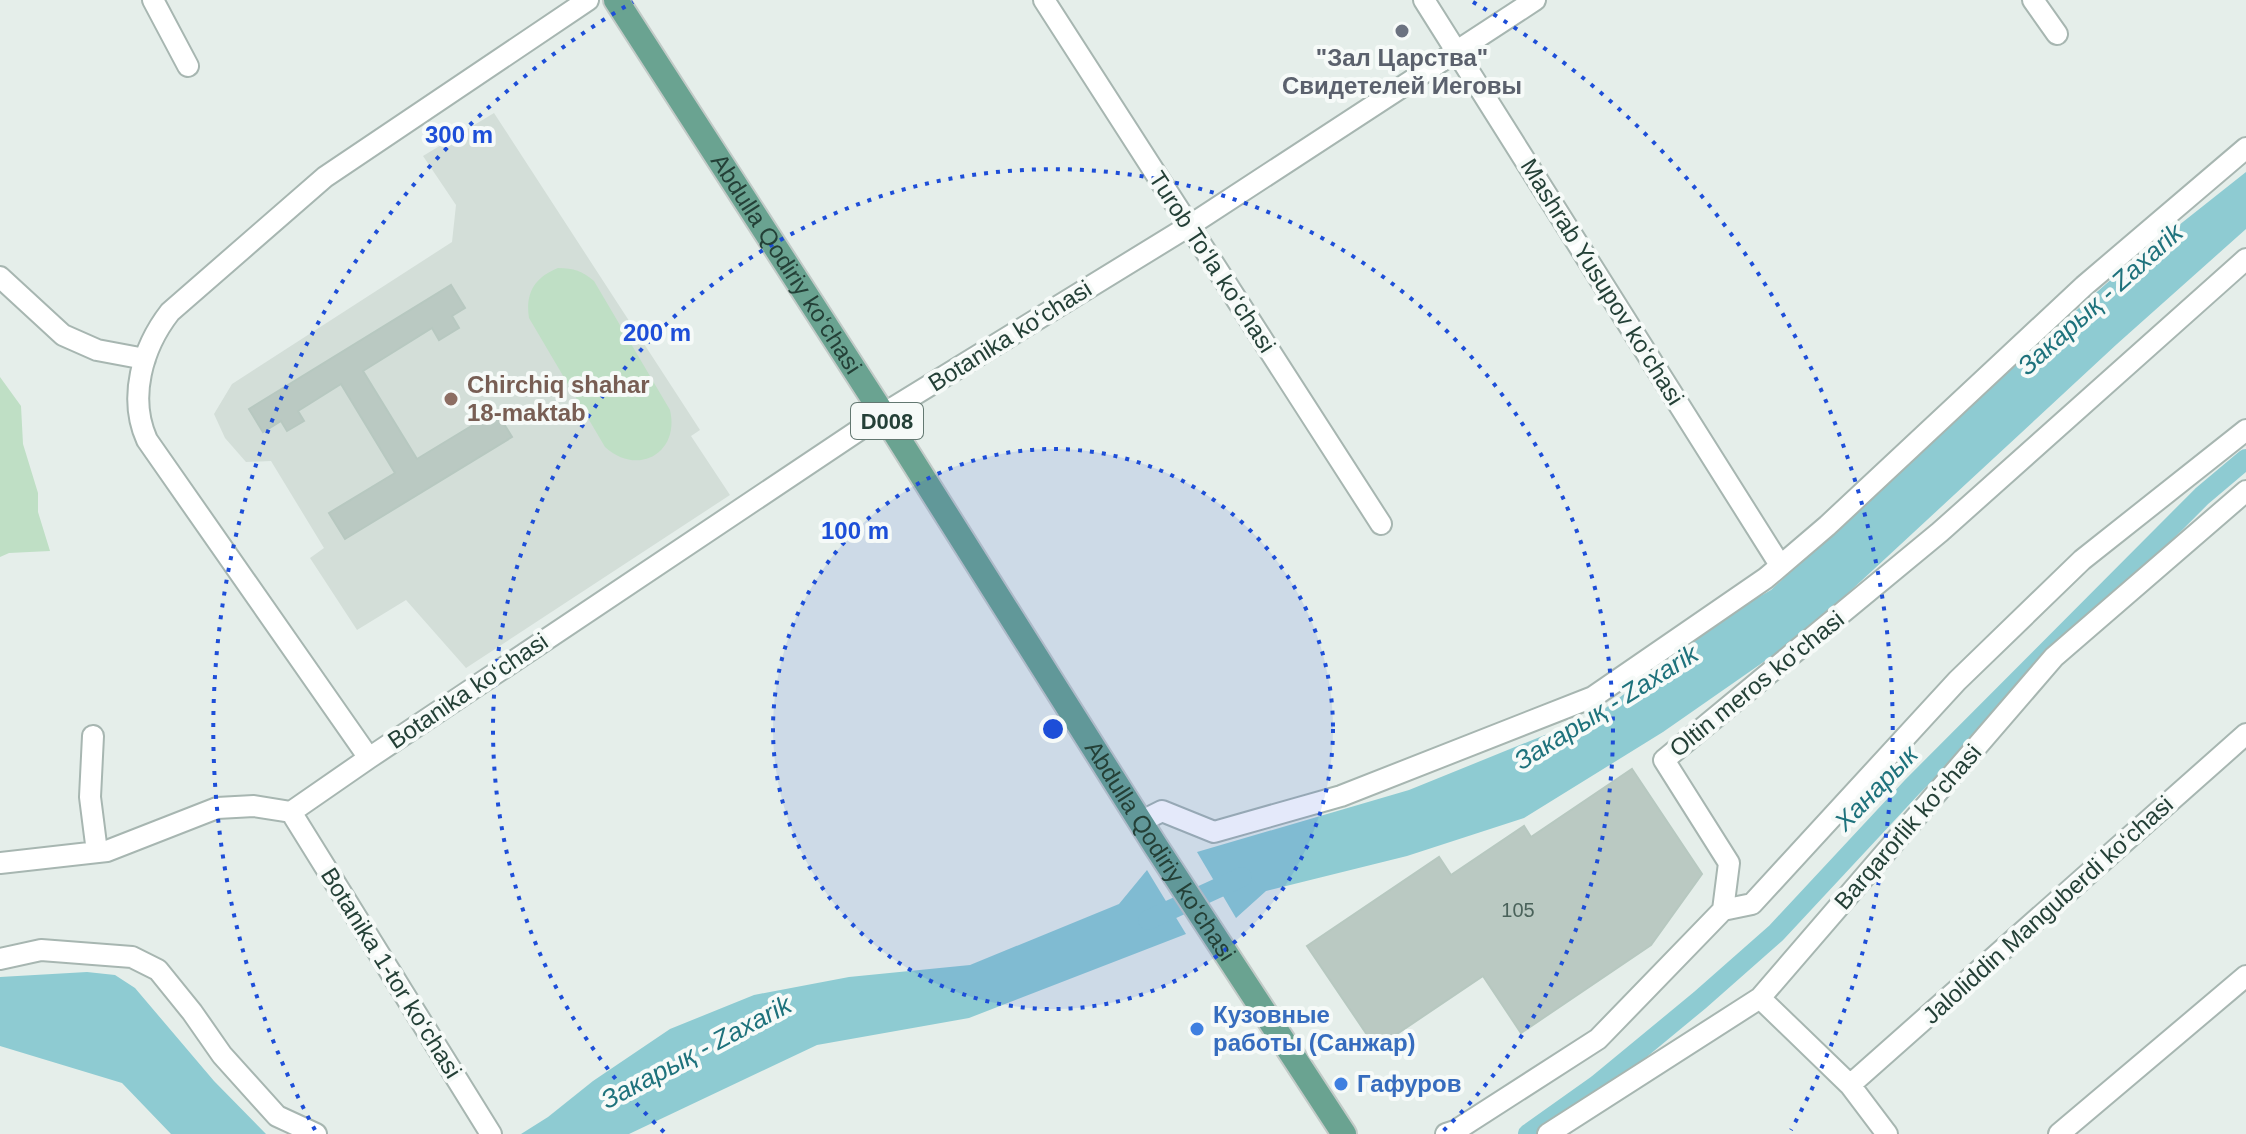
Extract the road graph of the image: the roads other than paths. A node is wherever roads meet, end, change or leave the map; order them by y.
1 (153, 0) edge
2 (588, 0) edge
3 (616, 0) edge
4 (1044, 0) edge
5 (1424, 0) edge
6 (1535, 0) edge
7 (2033, 0) edge
8 (2057, 34) dead end
9 (1457, 51) junction
10 (188, 66) dead end
11 (2246, 148) edge
12 (1189, 226) junction
13 (2246, 259) edge
14 (0, 277) edge
15 (145, 359) junction
16 (883, 414) junction
17 (2246, 430) edge
18 (2246, 491) edge
19 (1381, 524) dead end
20 (1780, 565) junction
21 (2246, 734) edge
22 (93, 736) dead end
23 (369, 758) junction
24 (291, 812) junction
25 (1140, 822) junction
26 (97, 852) junction
27 (0, 863) edge
28 (1723, 910) junction
29 (0, 959) edge
30 (2246, 976) edge
31 (1760, 998) junction
32 (1850, 1085) junction
33 (316, 1134) edge
34 (491, 1134) edge
35 (1344, 1134) edge
36 (1446, 1134) edge
37 (1548, 1134) edge
38 (1887, 1134) edge
39 (2059, 1134) edge

1 - 10 street
2 - 15 street
3 - 16 main road, Abdulla Qodiriy ko‘chasi / D008
4 - 12 street, Turob To‘la ko‘chasi
5 - 9 street, Mashrab Yusupov ko‘chasi
6 - 9 street, Botanika ko‘chasi
7 - 8 street
9 - 12 street, Botanika ko‘chasi
9 - 20 street, Mashrab Yusupov ko‘chasi
11 - 20 street
12 - 16 street, Botanika ko‘chasi
12 - 19 street, Turob To‘la ko‘chasi
13 - 28 street, Oltin meros ko‘chasi
14 - 15 street
15 - 23 street
16 - 23 street, Botanika ko‘chasi
16 - 25 main road, Abdulla Qodiriy ko‘chasi / D008
17 - 28 street
18 - 31 street, Barqarorlik ko‘chasi
20 - 25 street
21 - 32 street, Jaloliddin Manguberdi ko‘chasi
22 - 26 street
23 - 24 street, Botanika ko‘chasi
24 - 26 street
24 - 34 street, Botanika 1-tor ko‘chasi
25 - 35 main road, Abdulla Qodiriy ko‘chasi / D008
26 - 27 street
28 - 36 street
29 - 33 street
30 - 39 street
31 - 32 street
31 - 37 street, Barqarorlik ko‘chasi
32 - 38 street

